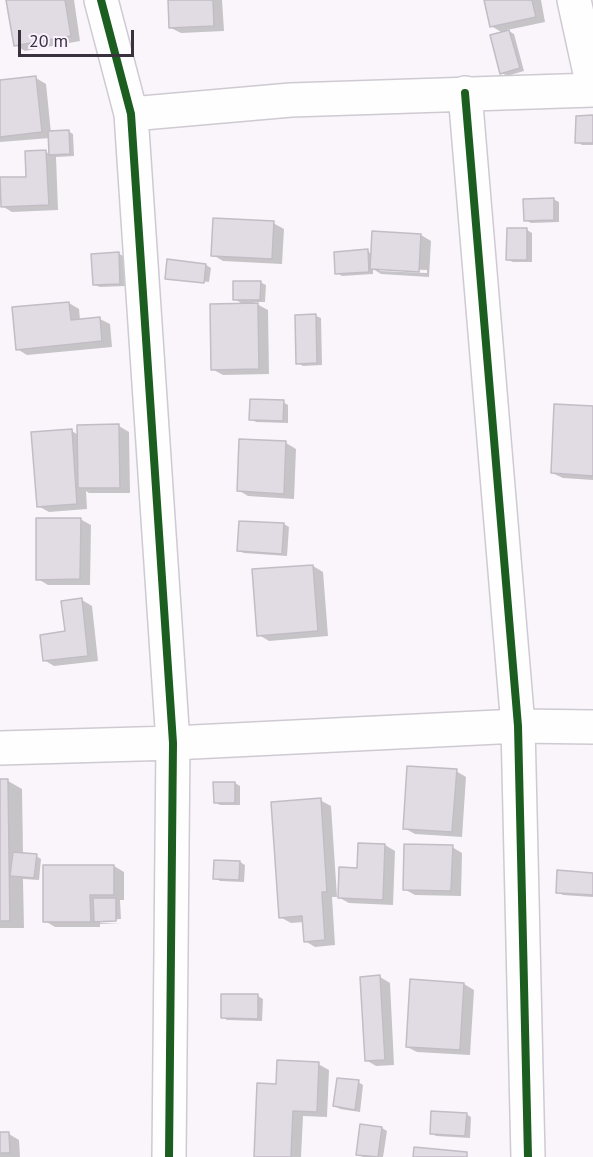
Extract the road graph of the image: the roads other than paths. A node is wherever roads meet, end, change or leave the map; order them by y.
1 (101, 0) edge
2 (574, 0) edge
3 (593, 88) edge
4 (465, 93) junction
5 (131, 114) junction
6 (519, 726) junction
7 (593, 727) edge
8 (173, 743) junction
9 (0, 748) edge
10 (169, 1157) edge
11 (528, 1157) edge

1 - 5 street
2 - 3 street
3 - 4 street
4 - 5 street
4 - 6 street
5 - 8 street
6 - 7 street
6 - 8 street
6 - 11 street
8 - 9 street
8 - 10 street

